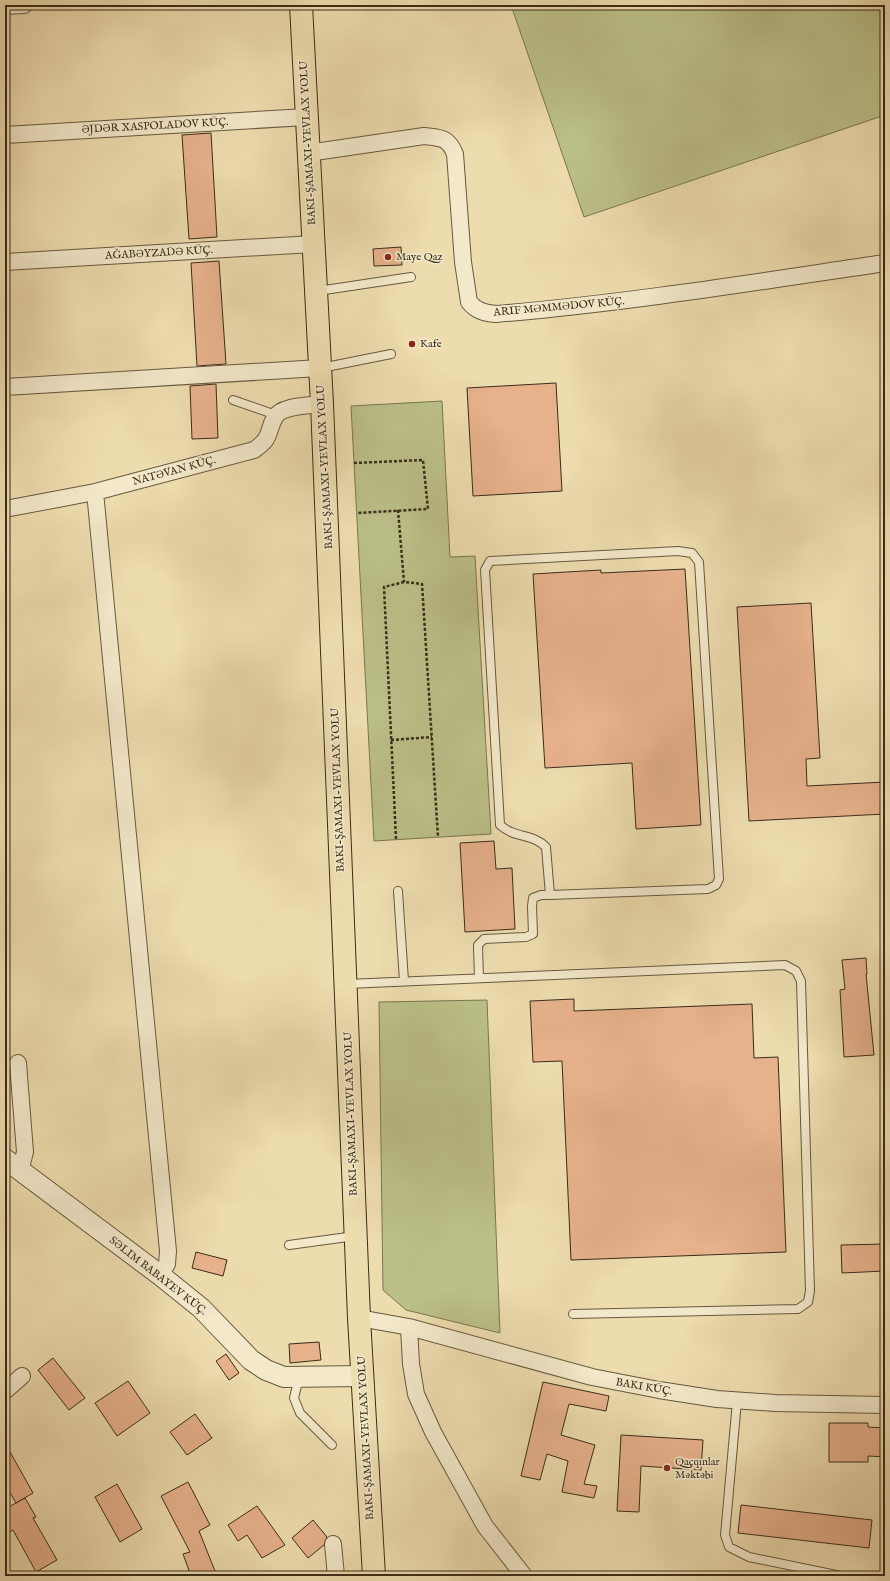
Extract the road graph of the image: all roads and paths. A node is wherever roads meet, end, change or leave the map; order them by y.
1 (24, 5) edge
2 (301, 5) edge
3 (5, 6) edge
4 (306, 117) junction
5 (5, 135) edge
6 (308, 153) junction
7 (313, 244) junction
8 (5, 262) edge
9 (885, 263) edge
10 (411, 277) dead end
11 (315, 292) junction
12 (391, 354) dead end
13 (320, 368) junction
14 (5, 387) edge
15 (233, 400) dead end
16 (322, 404) junction
17 (276, 415) junction
18 (354, 463) dead end
19 (95, 492) junction
20 (5, 509) edge
21 (398, 510) junction
22 (356, 513) dead end
23 (404, 582) junction
24 (432, 737) junction
25 (391, 740) junction
26 (438, 837) dead end
27 (396, 839) dead end
28 (398, 891) dead end
29 (550, 895) junction
30 (480, 978) junction
31 (404, 982) junction
32 (346, 984) junction
33 (18, 1063) dead end
34 (12, 1165) edge
35 (356, 1236) junction
36 (289, 1245) dead end
37 (160, 1276) junction
38 (573, 1314) dead end
39 (359, 1318) junction
40 (409, 1327) junction
41 (22, 1376) dead end
42 (299, 1376) junction
43 (362, 1376) junction
44 (5, 1391) edge
45 (737, 1401) junction
46 (885, 1405) edge
47 (332, 1444) dead end
48 (333, 1544) dead end
49 (336, 1576) edge
50 (374, 1576) edge
51 (524, 1576) edge
52 (841, 1576) edge

1 - 3 street
2 - 4 highway
4 - 5 street, ƏJDƏR XASPOLADOV KÜÇ.
4 - 6 highway
6 - 7 highway
6 - 9 street, ARIF MƏMMƏDOV KÜÇ.
7 - 8 street, AĞABƏYZADƏ KÜÇ.
7 - 11 highway
10 - 11 lane
11 - 13 highway
12 - 13 lane
13 - 14 street
13 - 16 highway
15 - 17 lane
16 - 17 street
16 - 32 highway
17 - 19 street, NATƏVAN KÜÇ.
18 - 21 path
19 - 20 street, NATƏVAN KÜÇ.
19 - 37 street
21 - 22 path
21 - 23 path
23 - 24 path
23 - 25 path
24 - 25 path
24 - 26 path
25 - 27 path
28 - 31 lane
29 - 29 lane
29 - 30 lane
30 - 31 lane
30 - 38 lane
31 - 32 lane
32 - 35 highway
33 - 34 street
34 - 37 street, SƏLIM BABAYEV KÜÇ.
35 - 36 lane
35 - 39 highway
37 - 42 street, SƏLIM BABAYEV KÜÇ.
39 - 40 street
39 - 43 highway
40 - 45 street
40 - 51 street
41 - 44 street
42 - 43 street, SƏLIM BABAYEV KÜÇ.
42 - 47 lane
43 - 50 highway
45 - 46 street
45 - 52 lane
48 - 49 street

